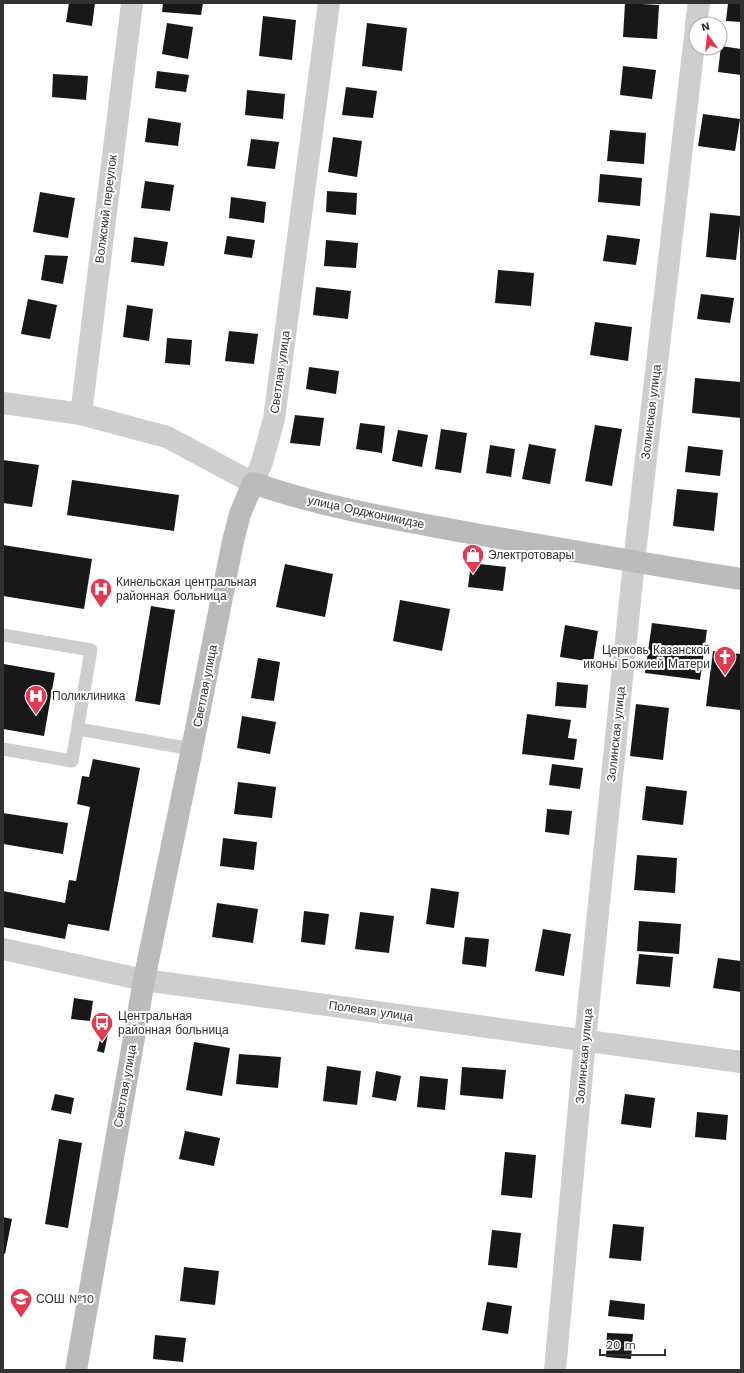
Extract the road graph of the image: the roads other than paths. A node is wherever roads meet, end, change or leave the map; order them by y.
1 (132, 3) edge
2 (329, 3) edge
3 (699, 3) edge
4 (697, 16) edge
5 (693, 56) edge
6 (3, 403) edge
7 (80, 414) junction
8 (253, 483) junction
9 (634, 562) junction
10 (741, 579) edge
11 (3, 635) edge
12 (78, 729) junction
13 (3, 749) edge
14 (192, 749) junction
15 (3, 949) edge
16 (144, 980) junction
17 (585, 1040) junction
18 (741, 1062) edge
19 (76, 1370) edge
20 (555, 1370) edge

1 - 7 street, Волжский переулок
2 - 8 street, Светлая улица
3 - 4 street
5 - 9 street, Золинская улица
6 - 7 street, улица Орджоникидзе
7 - 8 street, улица Орджоникидзе
8 - 9 main road, улица Орджоникидзе
8 - 14 main road, Светлая улица
9 - 10 main road, улица Орджоникидзе
9 - 17 street, Золинская улица
11 - 12 lane
12 - 13 lane
12 - 14 lane
14 - 16 main road, Светлая улица
15 - 16 street, Полевая улица
16 - 17 street, Полевая улица
16 - 19 main road, Светлая улица
17 - 18 street, Полевая улица
17 - 20 street, Золинская улица

